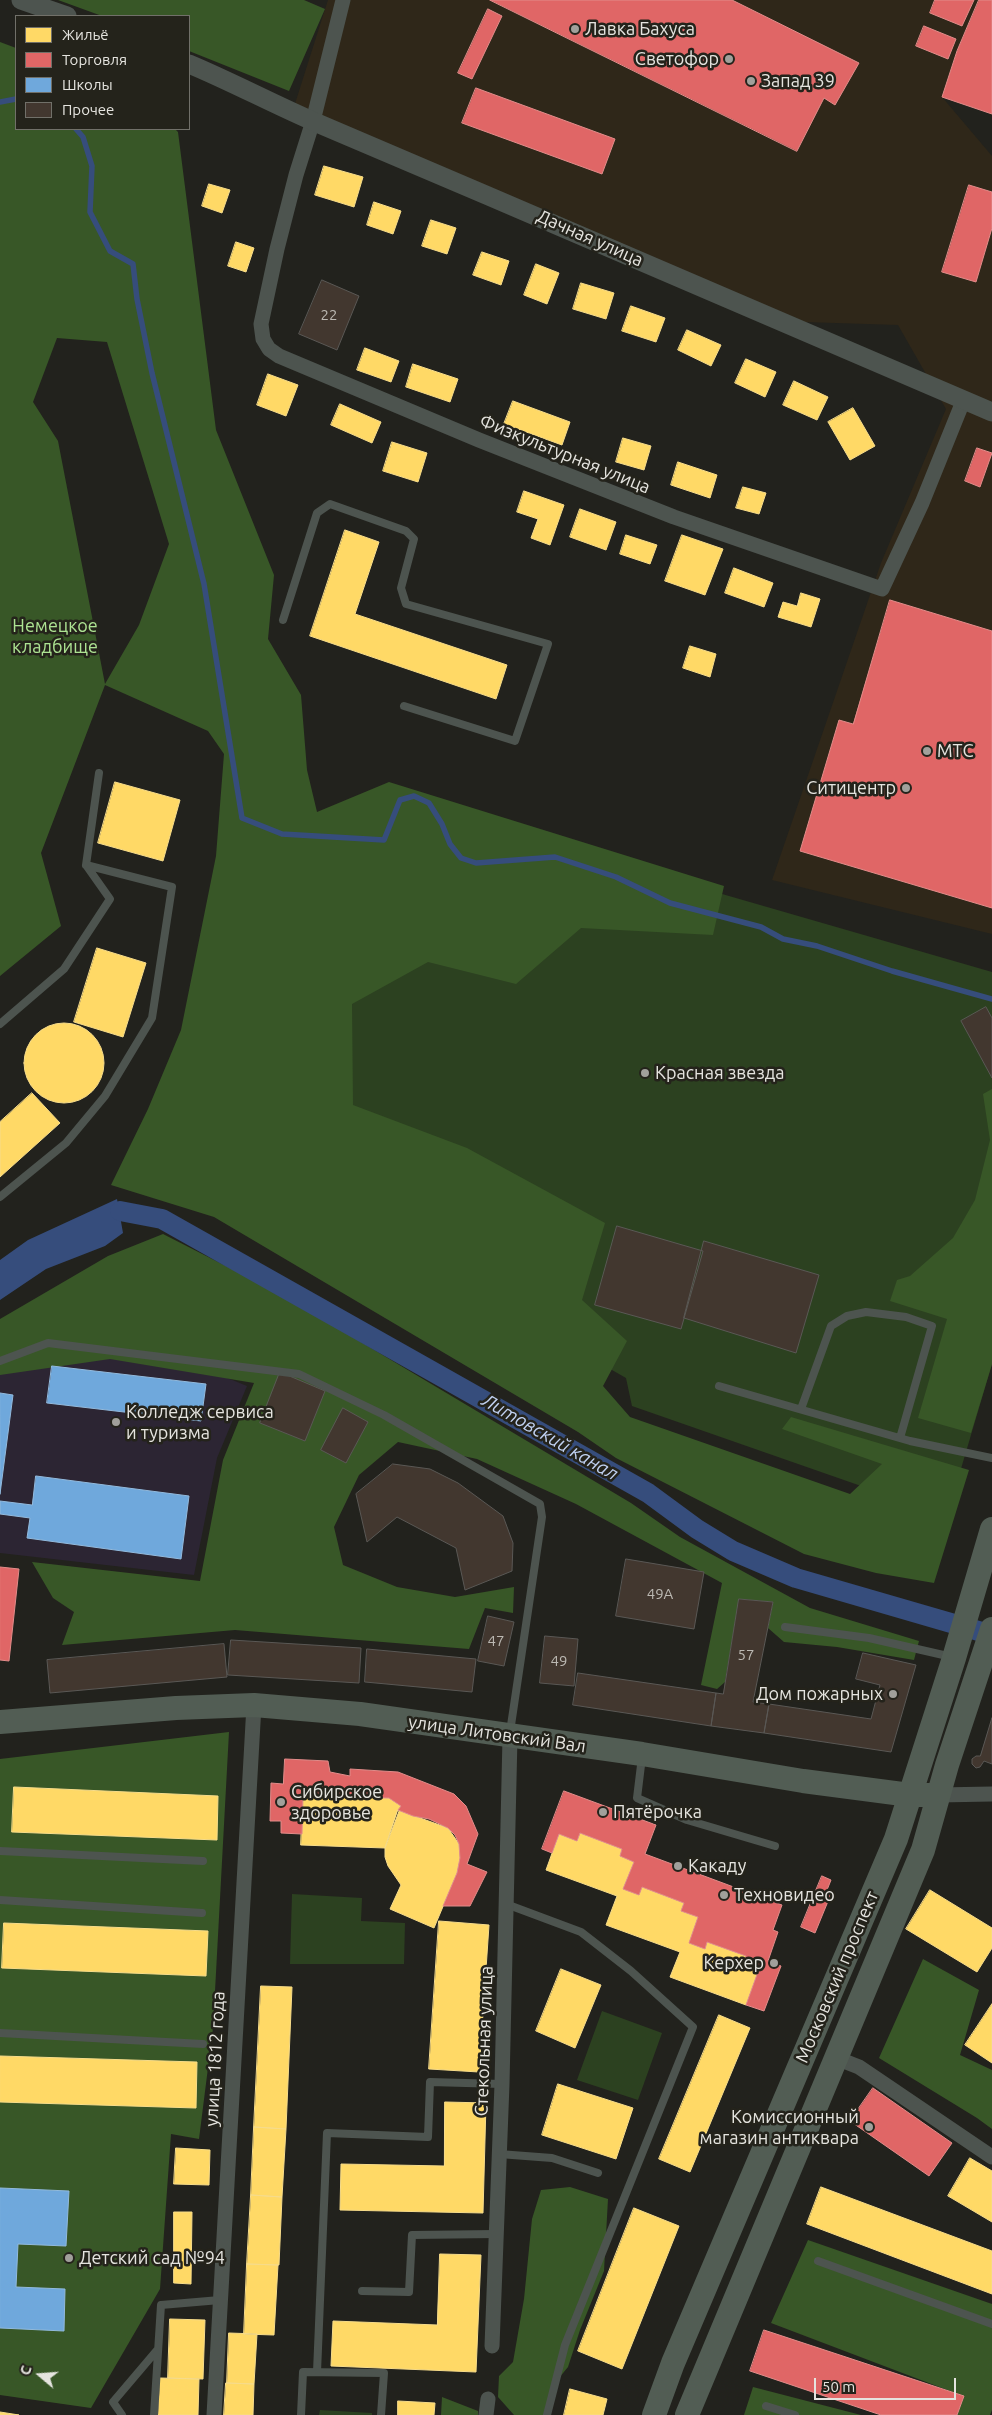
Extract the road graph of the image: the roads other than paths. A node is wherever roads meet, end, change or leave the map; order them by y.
1 (21, 0) edge
2 (343, 0) edge
3 (64, 15) edge
4 (190, 64) edge
5 (313, 121) junction
6 (964, 399) junction
7 (992, 412) edge
8 (283, 620) dead end
9 (404, 706) dead end
10 (99, 773) dead end
11 (86, 865) junction
12 (0, 1024) edge
13 (0, 1197) edge
14 (0, 1361) edge
15 (719, 1386) dead end
16 (801, 1409) junction
17 (900, 1438) junction
18 (992, 1458) edge
19 (992, 1529) edge
20 (785, 1627) dead end
21 (989, 1637) edge
22 (957, 1648) junction
23 (254, 1705) junction
24 (0, 1722) edge
25 (510, 1737) junction
26 (642, 1754) junction
27 (992, 1794) edge
28 (910, 1795) junction
29 (938, 1795) junction
30 (775, 1846) dead end
31 (0, 1852) edge
32 (203, 1861) dead end
33 (0, 1900) edge
34 (506, 1904) junction
35 (202, 1913) dead end
36 (0, 2033) edge
37 (202, 2044) dead end
38 (836, 2058) junction
39 (502, 2084) junction
40 (499, 2154) junction
41 (992, 2157) edge
42 (598, 2173) dead end
43 (496, 2234) junction
44 (818, 2261) dead end
45 (362, 2291) dead end
46 (220, 2300) junction
47 (992, 2324) edge
48 (492, 2346) dead end
49 (158, 2349) junction
50 (318, 2372) junction
51 (488, 2399) dead end
52 (766, 2406) dead end
53 (122, 2415) edge
54 (154, 2415) edge
55 (214, 2415) edge
56 (301, 2415) edge
57 (381, 2415) edge
58 (486, 2415) edge
59 (547, 2415) edge
60 (654, 2415) edge
61 (686, 2415) edge
62 (795, 2415) edge

1 - 3 street
2 - 5 street
4 - 5 street, Дачная улица
5 - 6 street, Дачная улица
5 - 6 street, Физкультурная улица
6 - 7 street, Дачная улица
8 - 9 lane
10 - 11 lane
11 - 12 lane
11 - 13 lane
14 - 25 lane
15 - 16 lane
16 - 17 lane
16 - 17 lane
17 - 18 lane
19 - 22 main road, Московский проспект
20 - 22 lane
21 - 29 main road, Московский проспект
22 - 28 main road, Московский проспект
23 - 24 main road, улица Литовский Вал
23 - 25 main road, улица Литовский Вал
23 - 46 street, улица 1812 года
25 - 26 main road, улица Литовский Вал
25 - 34 street, Стекольная улица
26 - 28 main road, улица Литовский Вал
26 - 30 lane
27 - 29 street, улица Литовский Вал
28 - 29 main road, улица Литовский Вал
28 - 60 main road, Московский проспект
29 - 38 main road, Московский проспект
31 - 32 lane
33 - 35 lane
34 - 39 street, Стекольная улица
34 - 59 lane
36 - 37 lane
38 - 41 street
38 - 61 main road, Московский проспект
39 - 40 street, Стекольная улица
39 - 50 lane
40 - 42 lane
40 - 43 street, Стекольная улица
43 - 45 lane
43 - 48 street, Стекольная улица
44 - 47 lane
46 - 49 lane
46 - 55 street, улица 1812 года
49 - 53 lane
49 - 54 lane
50 - 56 lane
50 - 57 lane
51 - 58 street
52 - 62 lane

